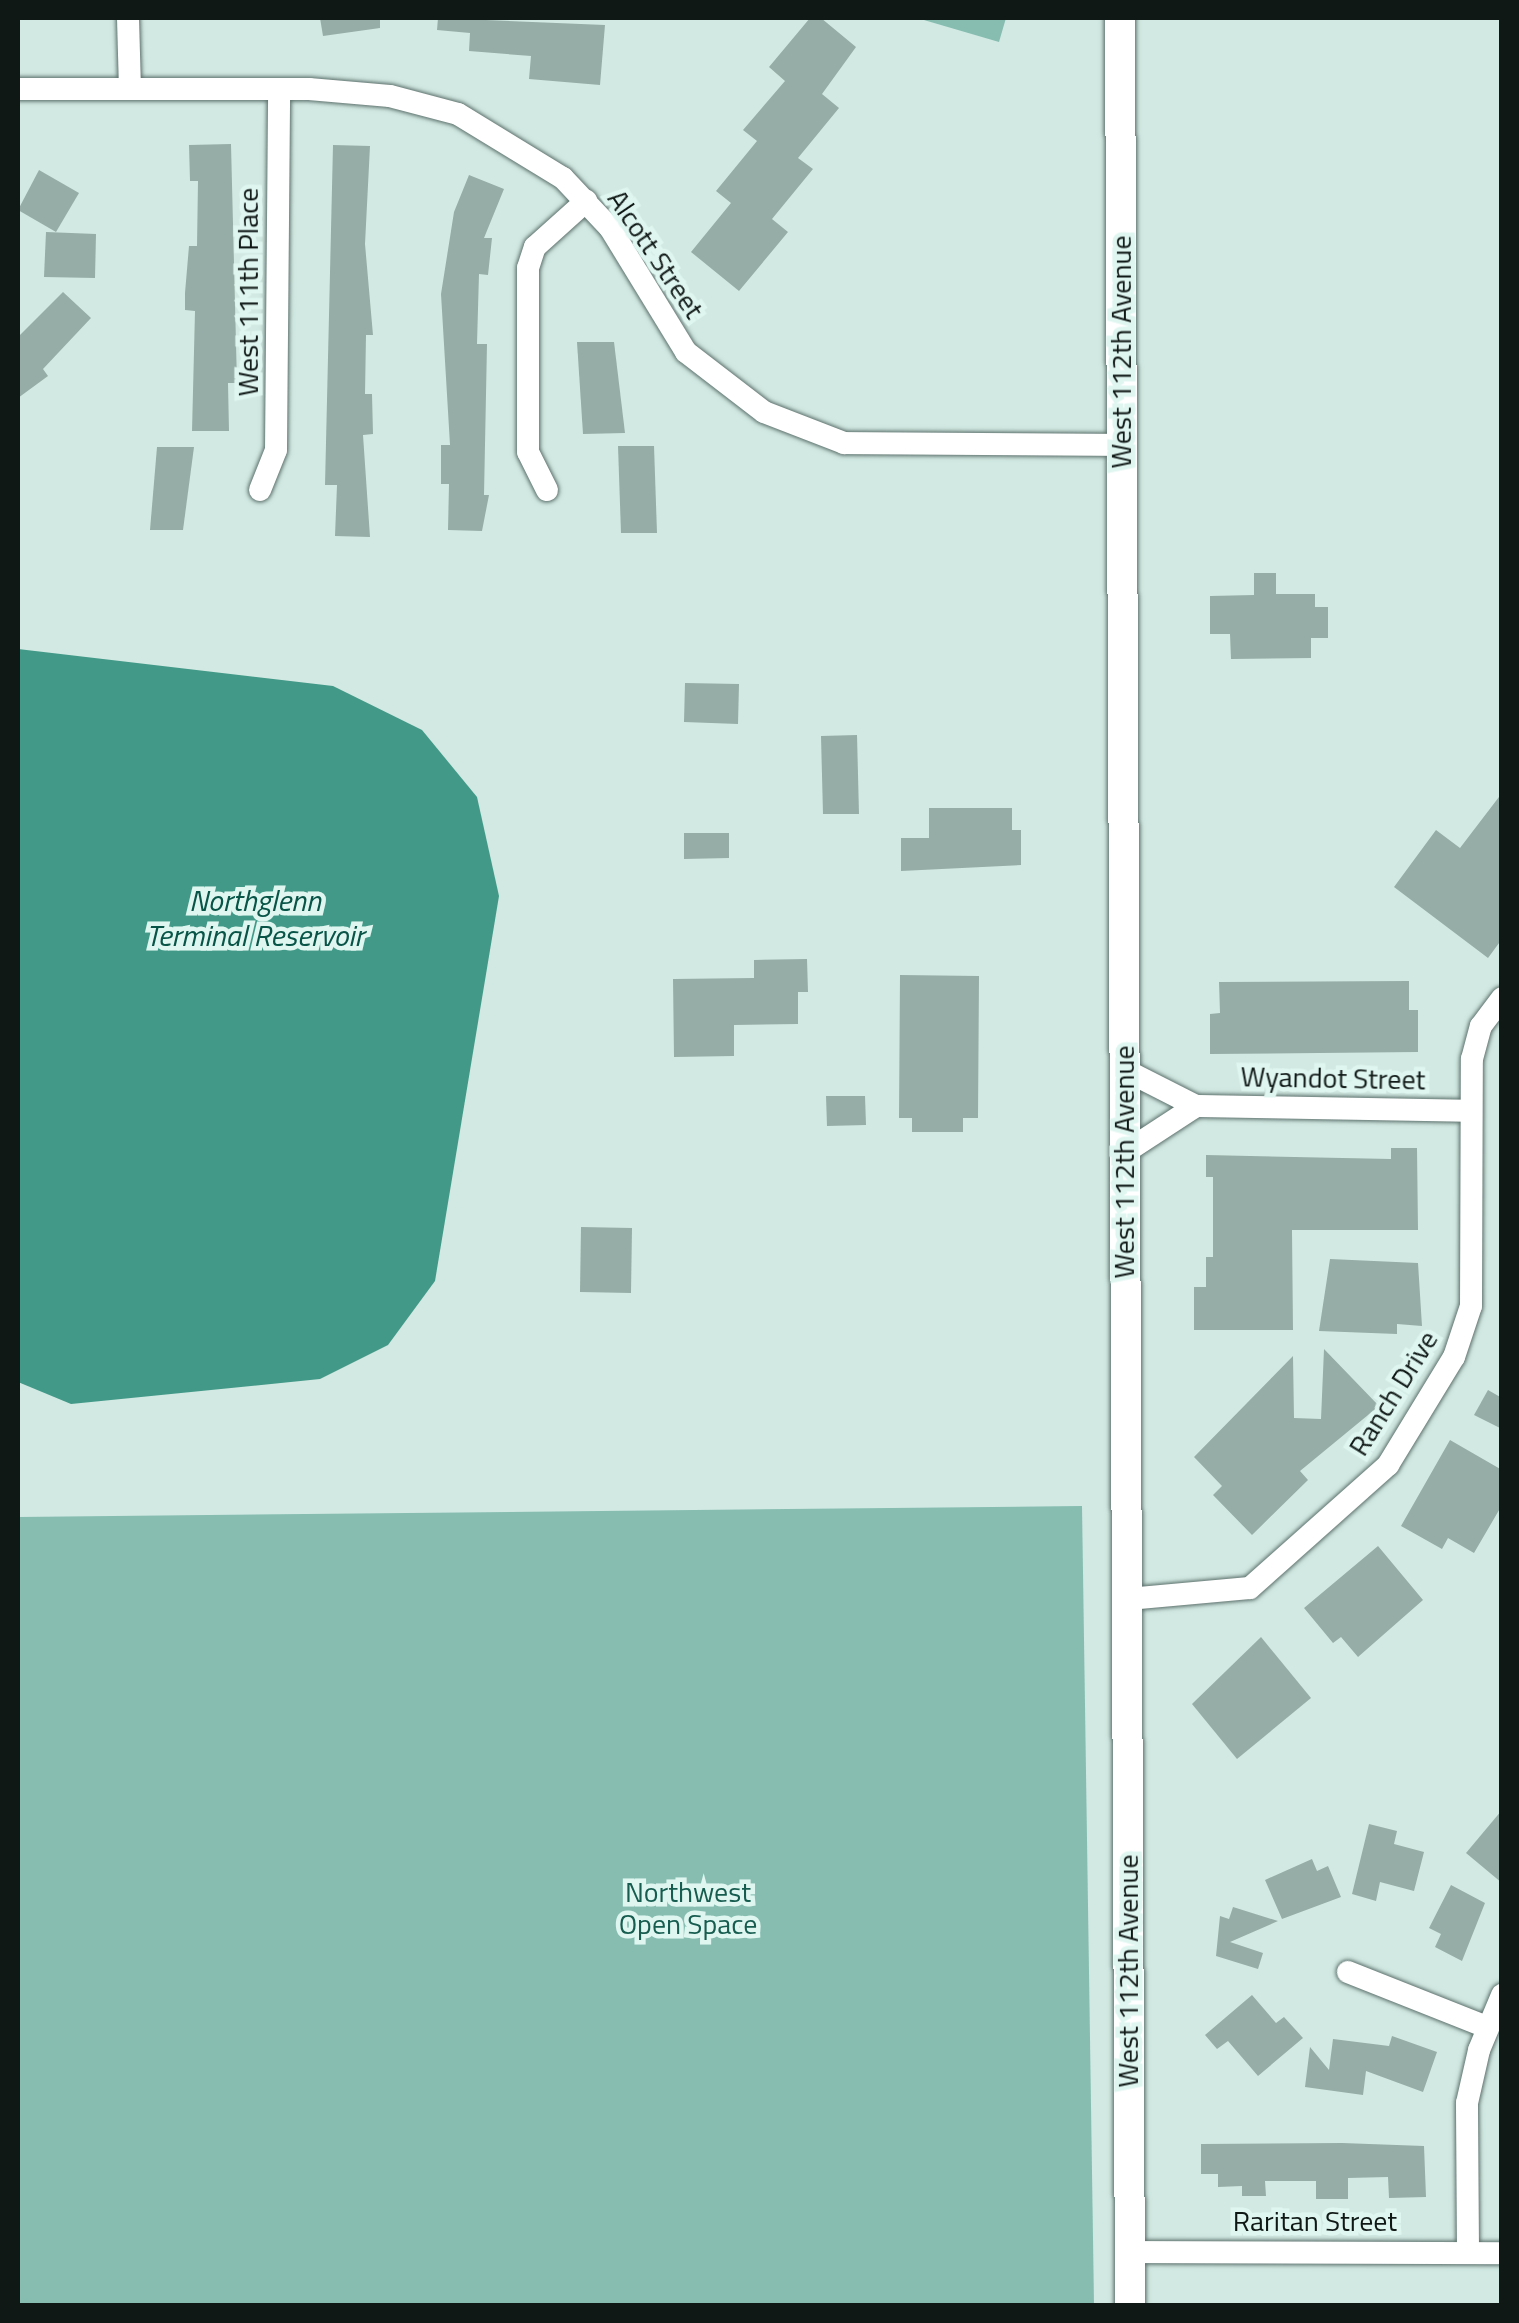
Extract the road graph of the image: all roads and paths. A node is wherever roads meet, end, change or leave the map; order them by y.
1 (128, 18) edge
2 (1120, 18) edge
3 (130, 88) junction
4 (18, 90) edge
5 (279, 90) junction
6 (586, 201) junction
7 (1121, 444) junction
8 (260, 490) dead end
9 (547, 490) dead end
10 (1502, 998) edge
11 (1123, 1069) junction
12 (1196, 1106) junction
13 (1470, 1111) junction
14 (1124, 1152) junction
15 (1128, 1599) junction
16 (1348, 1972) dead end
17 (1502, 1996) edge
18 (1487, 2027) junction
19 (1468, 2250) junction
20 (1129, 2252) junction
21 (1502, 2252) edge
22 (1130, 2306) edge

1 - 3 street
2 - 7 main road, West 112th Avenue
3 - 4 street, Alcott Street
3 - 5 street, Alcott Street
5 - 6 street, Alcott Street
5 - 8 street, West 111th Place
6 - 7 street, Alcott Street
6 - 9 street
7 - 11 main road, West 112th Avenue
10 - 13 street, Ranch Drive
11 - 12 street, Wyandot Street
11 - 14 main road, West 112th Avenue
12 - 13 street, Wyandot Street
12 - 14 street
13 - 15 street, Ranch Drive
14 - 15 main road, West 112th Avenue
15 - 20 main road, West 112th Avenue
16 - 18 street
17 - 18 street
18 - 19 street
19 - 20 street, Raritan Street
19 - 21 street, Raritan Street
20 - 22 main road, West 112th Avenue

